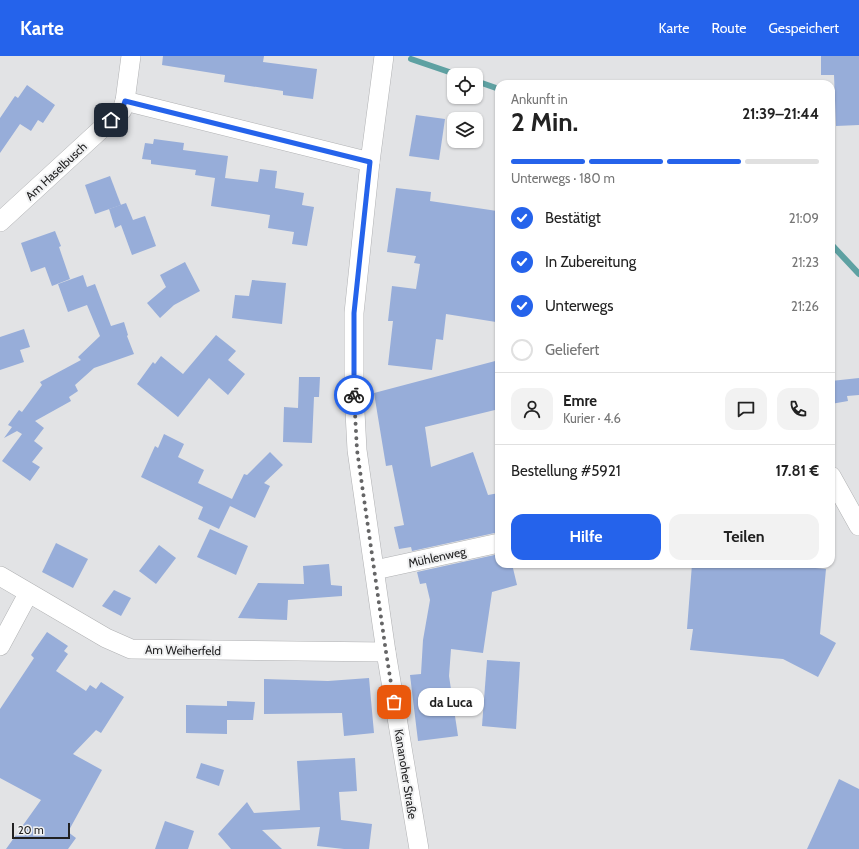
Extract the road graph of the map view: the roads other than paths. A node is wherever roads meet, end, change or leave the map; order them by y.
1 (131, 56) edge
2 (384, 56) edge
3 (125, 101) junction
4 (370, 162) junction
5 (0, 222) edge
6 (835, 483) edge
7 (859, 526) edge
8 (495, 544) edge
9 (375, 570) junction
10 (0, 576) edge
11 (28, 594) junction
12 (0, 646) edge
13 (386, 652) junction
14 (419, 849) edge

1 - 3 street, Am Haselbusch
2 - 4 street, Kananoher Straße
3 - 4 street
3 - 5 street, Am Haselbusch
4 - 9 street, Kananoher Straße
6 - 7 street
8 - 9 street, Mühlenweg
9 - 13 street, Kananoher Straße
10 - 11 street, Am Weiherfeld
11 - 12 street
11 - 13 street, Am Weiherfeld
13 - 14 street, Kananoher Straße

